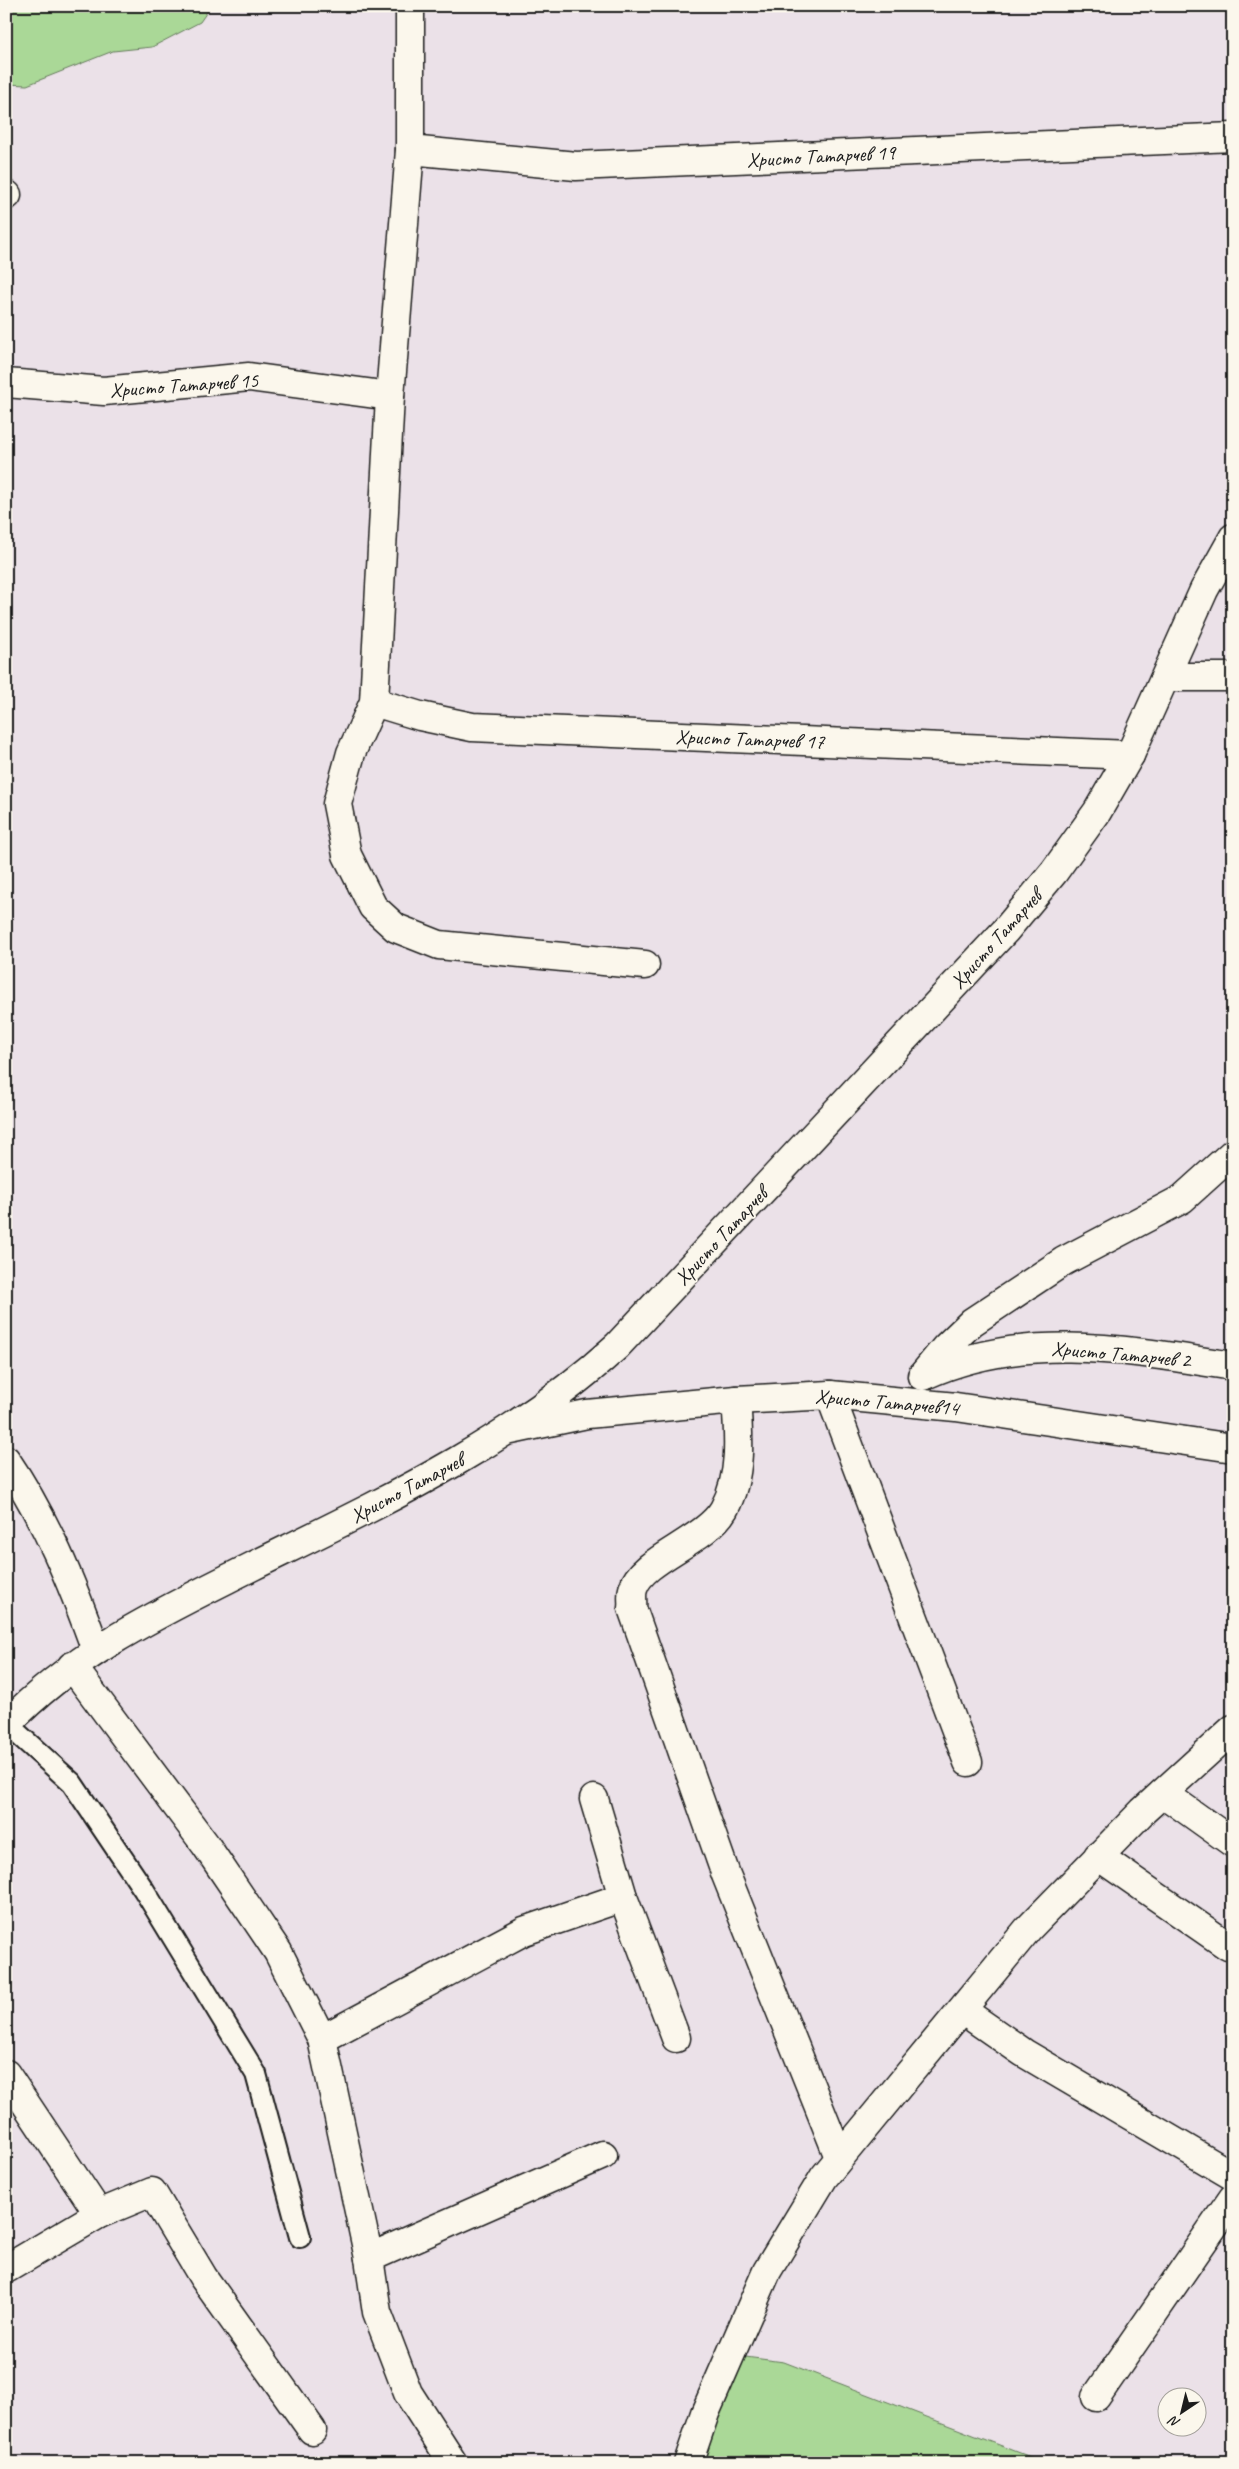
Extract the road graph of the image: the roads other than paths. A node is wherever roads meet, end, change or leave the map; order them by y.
1 (410, 6) edge
2 (1233, 138) edge
3 (410, 150) junction
4 (6, 383) edge
5 (390, 396) junction
6 (1233, 538) edge
7 (1166, 677) junction
8 (1233, 677) edge
9 (374, 702) junction
10 (1130, 755) junction
11 (645, 965) dead end
12 (1233, 1153) edge
13 (1233, 1366) edge
14 (922, 1376) junction
15 (830, 1395) junction
16 (736, 1400) junction
17 (905, 1400) junction
18 (511, 1430) junction
19 (1233, 1448) edge
20 (6, 1460) edge
21 (96, 1650) junction
22 (72, 1666) junction
23 (7, 1724) edge
24 (1232, 1730) edge
25 (968, 1762) dead end
26 (1163, 1792) junction
27 (594, 1798) dead end
28 (1233, 1843) edge
29 (1098, 1856) junction
30 (623, 1897) junction
31 (1228, 1946) dead end
32 (962, 2010) junction
33 (676, 2038) dead end
34 (322, 2039) junction
35 (6, 2074) edge
36 (603, 2155) dead end
37 (839, 2157) junction
38 (1233, 2176) edge
39 (1233, 2198) edge
40 (99, 2214) junction
41 (300, 2237) dead end
42 (369, 2258) junction
43 (6, 2269) edge
44 (1096, 2397) dead end
45 (312, 2430) dead end
46 (453, 2463) edge
47 (688, 2463) edge

1 - 3 street
2 - 3 street, Христо Татарчев 19
3 - 5 street
4 - 5 street, Христо Татарчев 15
5 - 9 street
6 - 7 street, Христо Татарчев
7 - 8 street
7 - 10 street, Христо Татарчев
9 - 10 street, Христо Татарчев 17
9 - 11 street
10 - 18 street, Христо Татарчев
12 - 14 street
13 - 14 street, Христо Татарчев 2
14 - 17 street
15 - 16 street, Христо Татарчев14
15 - 17 street, Христо Татарчев14
15 - 25 street
16 - 18 street, Христо Татарчев14
16 - 37 street
17 - 19 street, Христо Татарчев14
18 - 21 street, Христо Татарчев
20 - 21 street
21 - 22 street, Христо Татарчев
22 - 23 street, Христо Татарчев
22 - 34 street
23 - 41 lane
24 - 26 street
26 - 28 street
26 - 29 street
27 - 30 street
29 - 31 street
29 - 32 street
30 - 33 street
30 - 34 street
32 - 37 street
32 - 38 street
34 - 42 street
35 - 40 street
36 - 42 street
37 - 47 street
39 - 44 street
40 - 43 street
40 - 45 street
42 - 46 street

